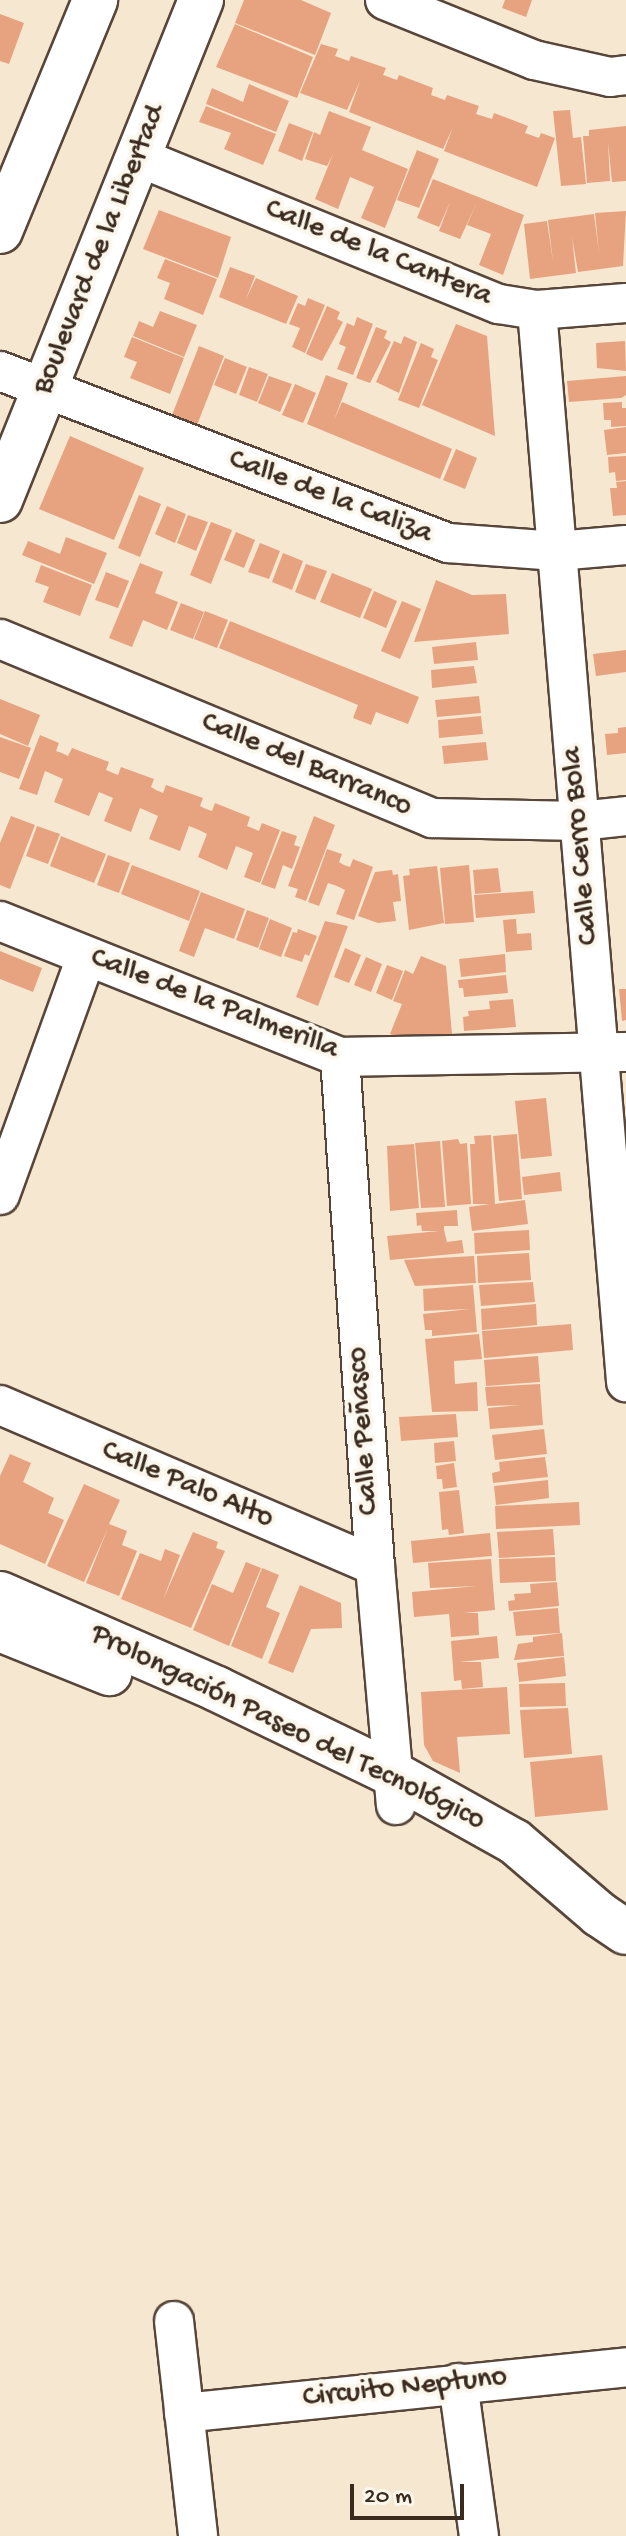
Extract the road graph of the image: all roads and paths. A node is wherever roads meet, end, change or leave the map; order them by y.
1 (95, 0) edge
2 (201, 0) edge
3 (385, 0) edge
4 (626, 75) edge
5 (138, 157) junction
6 (0, 231) edge
7 (626, 303) edge
8 (537, 310) junction
9 (0, 371) edge
10 (45, 389) junction
11 (0, 500) edge
12 (626, 545) edge
13 (557, 551) junction
14 (0, 639) edge
15 (626, 816) edge
16 (580, 821) junction
17 (0, 921) edge
18 (86, 957) junction
19 (612, 1053) edge
20 (340, 1057) junction
21 (0, 1195) edge
22 (624, 1332) edge
23 (626, 1382) edge
24 (0, 1405) edge
25 (375, 1566) junction
26 (0, 1594) edge
27 (0, 1629) edge
28 (395, 1790) junction
29 (612, 1923) edge
30 (174, 2321) dead end
31 (626, 2367) edge
32 (458, 2383) junction
33 (184, 2413) junction
34 (198, 2536) edge
35 (479, 2536) edge

1 - 6 main road
2 - 5 main road, Boulevard de la Libertad
3 - 4 street
5 - 8 street, Calle de la Cantera
5 - 10 main road, Boulevard de la Libertad
7 - 8 street, Calle de la Cantera
8 - 13 street, Calle Cerro Bola
9 - 10 street, Calle de la Caliza
10 - 11 main road, Boulevard de la Libertad
10 - 13 street, Calle de la Caliza
12 - 13 street, Calle de la Caliza
13 - 16 street, Calle Cerro Bola
14 - 16 street, Calle del Barranco
15 - 16 street, Calle del Barranco
16 - 19 street, Calle Cerro Bola
17 - 18 street, Calle de la Palmerilla
18 - 20 street, Calle de la Palmerilla
18 - 21 street
19 - 20 street, Calle de la Palmerilla
19 - 22 street, Calle Cerro Bola
20 - 25 street, Calle Peñasco
22 - 23 street, Calle Cerro Bola
24 - 25 street, Calle Palo Alto
25 - 28 street, Calle Peñasco
26 - 28 main road, Prolongación Paseo del Tecnológico
27 - 28 main road, Prolongación Paseo del Tecnológico
28 - 29 main road, Prolongación Paseo del Tecnológico
30 - 33 street
31 - 32 street, Circuito Neptuno
32 - 33 street, Circuito Neptuno
32 - 35 street
33 - 34 street

